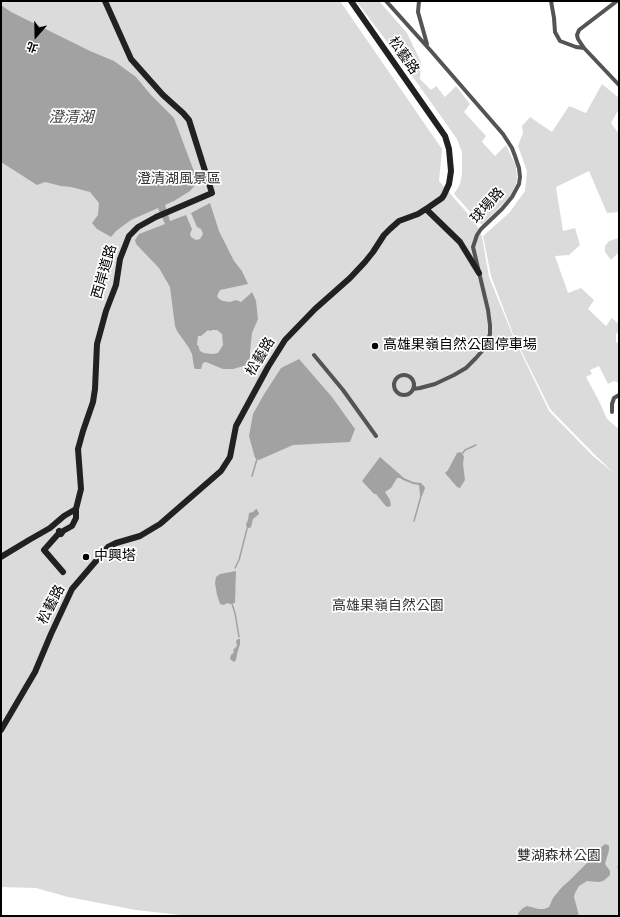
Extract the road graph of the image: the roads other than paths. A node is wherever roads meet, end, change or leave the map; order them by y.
1 (105, 1) edge
2 (351, 1) edge
3 (386, 1) edge
4 (419, 1) edge
5 (551, 1) edge
6 (617, 1) edge
7 (427, 47) junction
8 (584, 48) junction
9 (619, 85) edge
10 (437, 201) junction
11 (426, 209) junction
12 (407, 218) junction
13 (479, 274) junction
14 (314, 355) dead end
15 (413, 389) junction
16 (619, 395) edge
17 (612, 412) dead end
18 (376, 436) dead end
19 (76, 509) junction
20 (54, 525) junction
21 (60, 532) junction
22 (1, 557) edge
23 (62, 572) dead end
24 (1, 730) edge

1 - 19 street, 西岸道路
2 - 10 street, 松藝路
3 - 7 street
4 - 7 street, 球場路
5 - 8 street
6 - 8 street
7 - 13 street, 球場路
8 - 9 street
10 - 11 street, 松藝路
10 - 12 street
11 - 12 street, 松藝路
11 - 13 street
12 - 24 street, 松藝路
13 - 15 street, 球場路
14 - 18 street
15 - 15 street, 球場路
16 - 17 street
19 - 20 street
19 - 21 street, 西岸道路
20 - 21 street
20 - 22 street
21 - 23 street, 西岸道路

